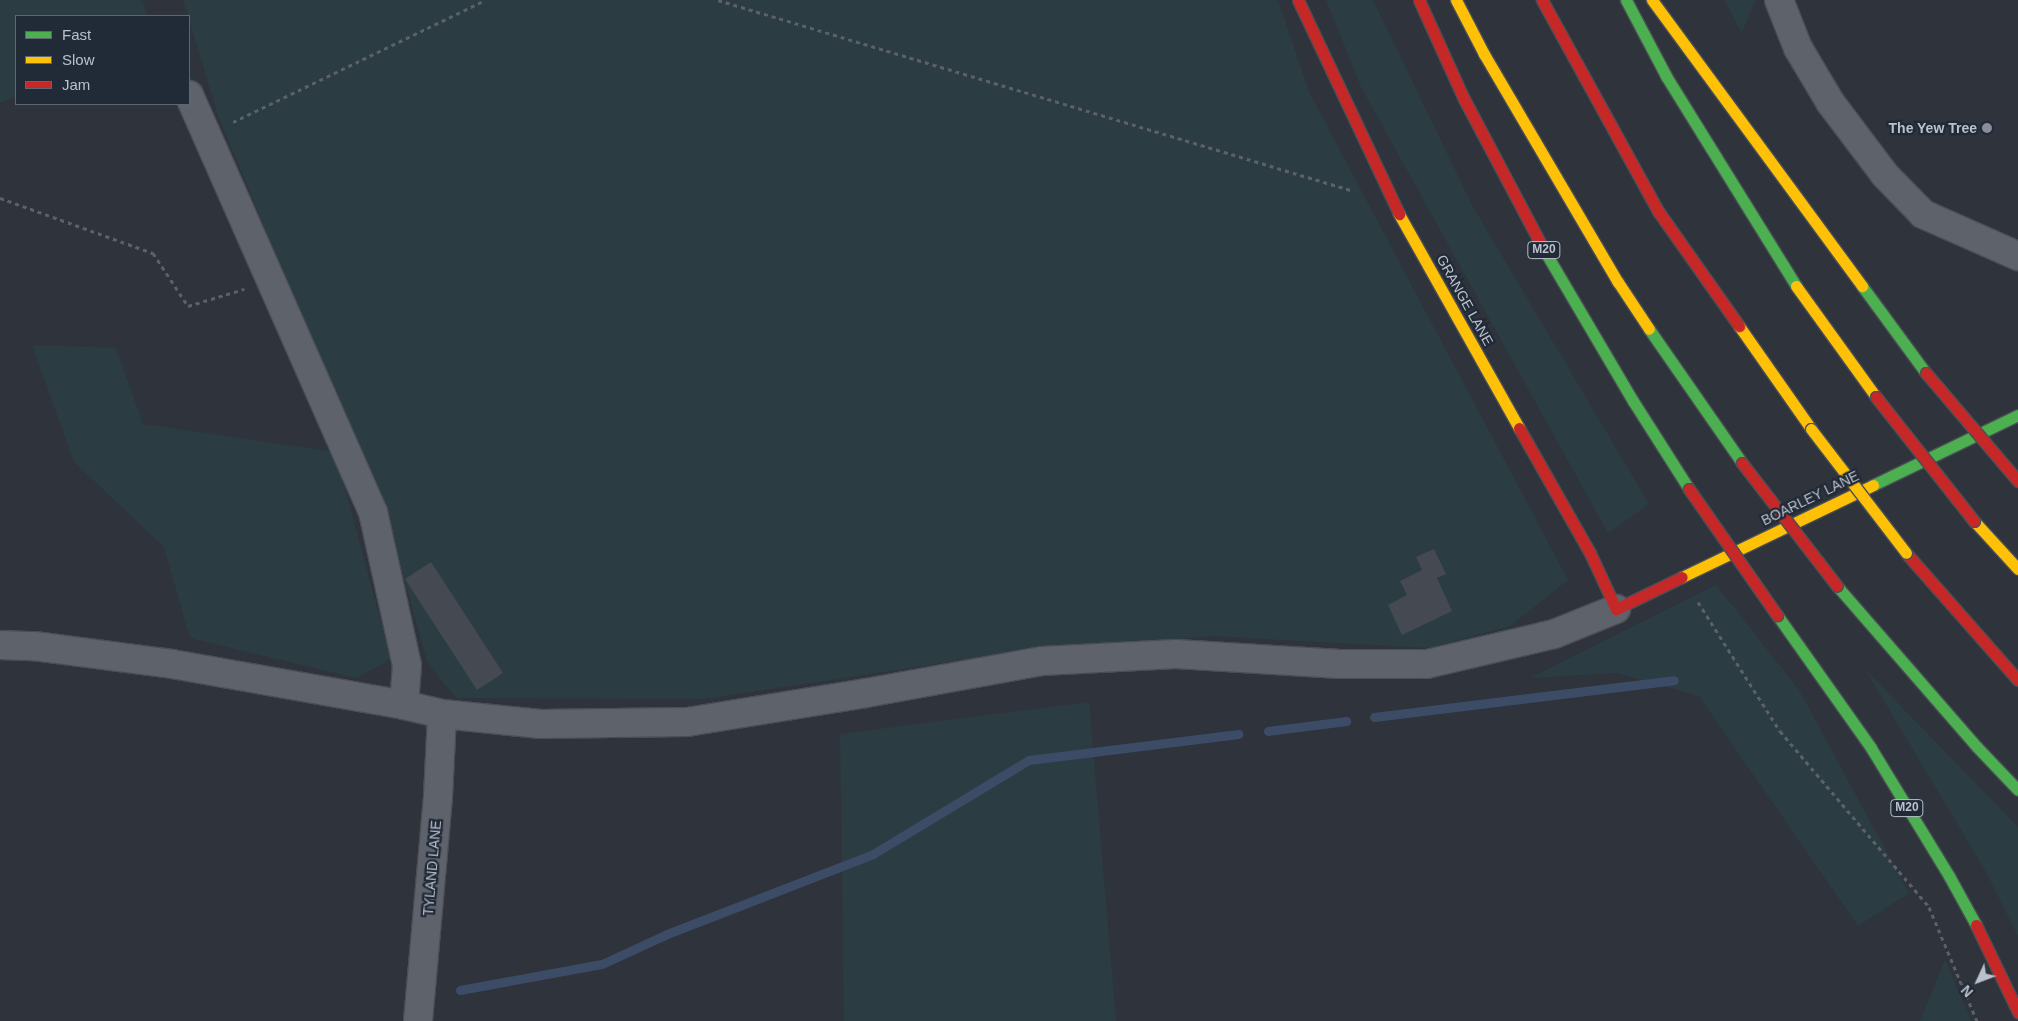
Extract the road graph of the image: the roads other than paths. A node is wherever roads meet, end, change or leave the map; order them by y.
1 (1298, 0) edge
2 (1418, 0) edge
3 (1456, 0) edge
4 (1542, 0) edge
5 (1626, 0) edge
6 (1652, 0) edge
7 (1779, 0) edge
8 (190, 96) edge
9 (2018, 256) edge
10 (2018, 416) edge
11 (2018, 480) edge
12 (2018, 569) edge
13 (1616, 609) junction
14 (0, 645) edge
15 (2018, 680) edge
16 (404, 705) junction
17 (442, 714) junction
18 (2018, 790) edge
19 (2018, 1012) edge
20 (418, 1021) edge

1 - 13 main road, GRANGE LANE
2 - 19 main road, M20, bridge
3 - 18 main road, bridge
4 - 15 main road, bridge
5 - 12 main road, bridge
6 - 11 main road, bridge
7 - 9 street
8 - 16 street
10 - 13 main road, BOARLEY LANE
13 - 17 street
14 - 16 street
16 - 17 street
17 - 20 street, TYLAND LANE

